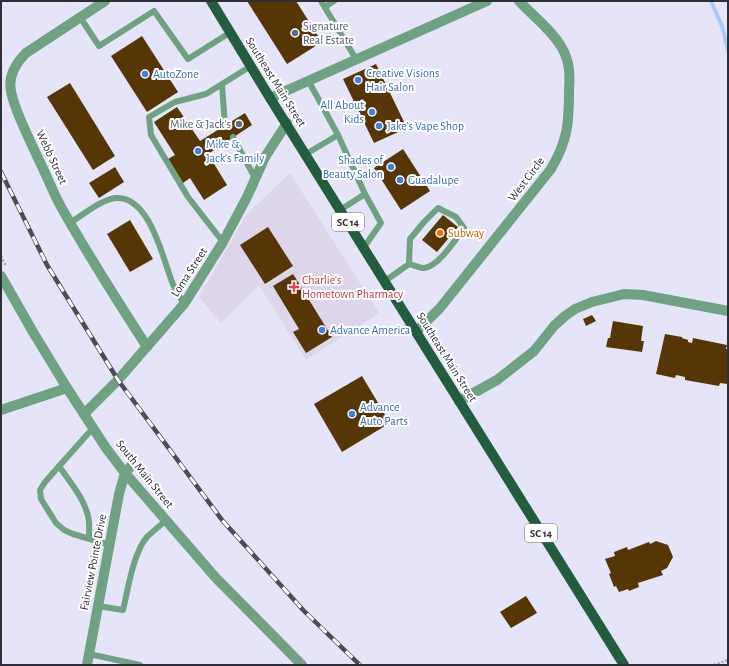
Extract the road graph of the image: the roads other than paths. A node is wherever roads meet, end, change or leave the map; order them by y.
1 (105, 1) edge
2 (211, 1) edge
3 (321, 1) edge
4 (334, 1) edge
5 (487, 1) edge
6 (519, 1) edge
7 (325, 7) junction
8 (80, 17) junction
9 (231, 32) junction
10 (356, 59) junction
11 (251, 66) junction
12 (308, 80) junction
13 (222, 85) junction
14 (270, 98) junction
15 (287, 123) junction
16 (225, 125) dead end
17 (338, 135) junction
18 (233, 137) dead end
19 (306, 154) junction
20 (255, 178) junction
21 (365, 194) junction
22 (340, 210) junction
23 (70, 222) junction
24 (224, 242) junction
25 (364, 247) junction
26 (409, 264) junction
27 (5, 274) edge
28 (385, 281) junction
29 (184, 304) junction
30 (728, 311) edge
31 (416, 332) junction
32 (147, 347) junction
33 (67, 388) junction
34 (459, 401) junction
35 (1, 410) edge
36 (84, 414) junction
37 (93, 428) junction
38 (59, 466) junction
39 (128, 469) junction
40 (166, 520) junction
41 (89, 538) junction
42 (110, 545) junction
43 (98, 606) junction
44 (89, 654) junction
45 (87, 665) edge
46 (140, 665) edge
47 (302, 665) edge
48 (624, 665) edge

1 - 8 street, Webb Street
2 - 9 main road, Southeast Main Street / SC 14
3 - 7 lane
4 - 7 lane
5 - 10 street
6 - 31 street, West Circle
7 - 10 lane
8 - 9 lane
8 - 23 street, Webb Street
9 - 11 main road, Southeast Main Street / SC 14
10 - 12 street
11 - 13 lane
11 - 14 main road, Southeast Main Street / SC 14
12 - 14 street
12 - 17 lane
13 - 16 lane
13 - 24 lane
14 - 15 main road, Southeast Main Street / SC 14
15 - 19 main road, Southeast Main Street / SC 14
15 - 20 street, Loma Street
17 - 19 lane
17 - 21 lane
18 - 20 lane
19 - 22 main road, Southeast Main Street / SC 14
20 - 24 street, Loma Street
21 - 22 lane
21 - 25 lane
22 - 25 main road, Southeast Main Street / SC 14
23 - 29 lane
23 - 32 street, Webb Street
24 - 29 street, Loma Street
25 - 28 main road, Southeast Main Street / SC 14
26 - 26 lane
26 - 28 lane
27 - 33 street, South Main Street
28 - 31 main road, Southeast Main Street / SC 14
29 - 32 street, Loma Street
30 - 34 street
31 - 34 main road, Southeast Main Street / SC 14
32 - 36 street, Loma Street
33 - 35 street
33 - 36 street, South Main Street
34 - 48 main road, Southeast Main Street / SC 14
36 - 37 street, South Main Street
37 - 38 lane
37 - 39 street, South Main Street
38 - 41 lane
38 - 41 lane
39 - 40 street, South Main Street
39 - 42 street, Fairview Pointe Drive
40 - 43 lane
40 - 47 street, South Main Street
41 - 42 lane
42 - 43 street, Fairview Pointe Drive
43 - 44 street, Fairview Pointe Drive
44 - 45 street, Fairview Pointe Drive
44 - 46 lane

